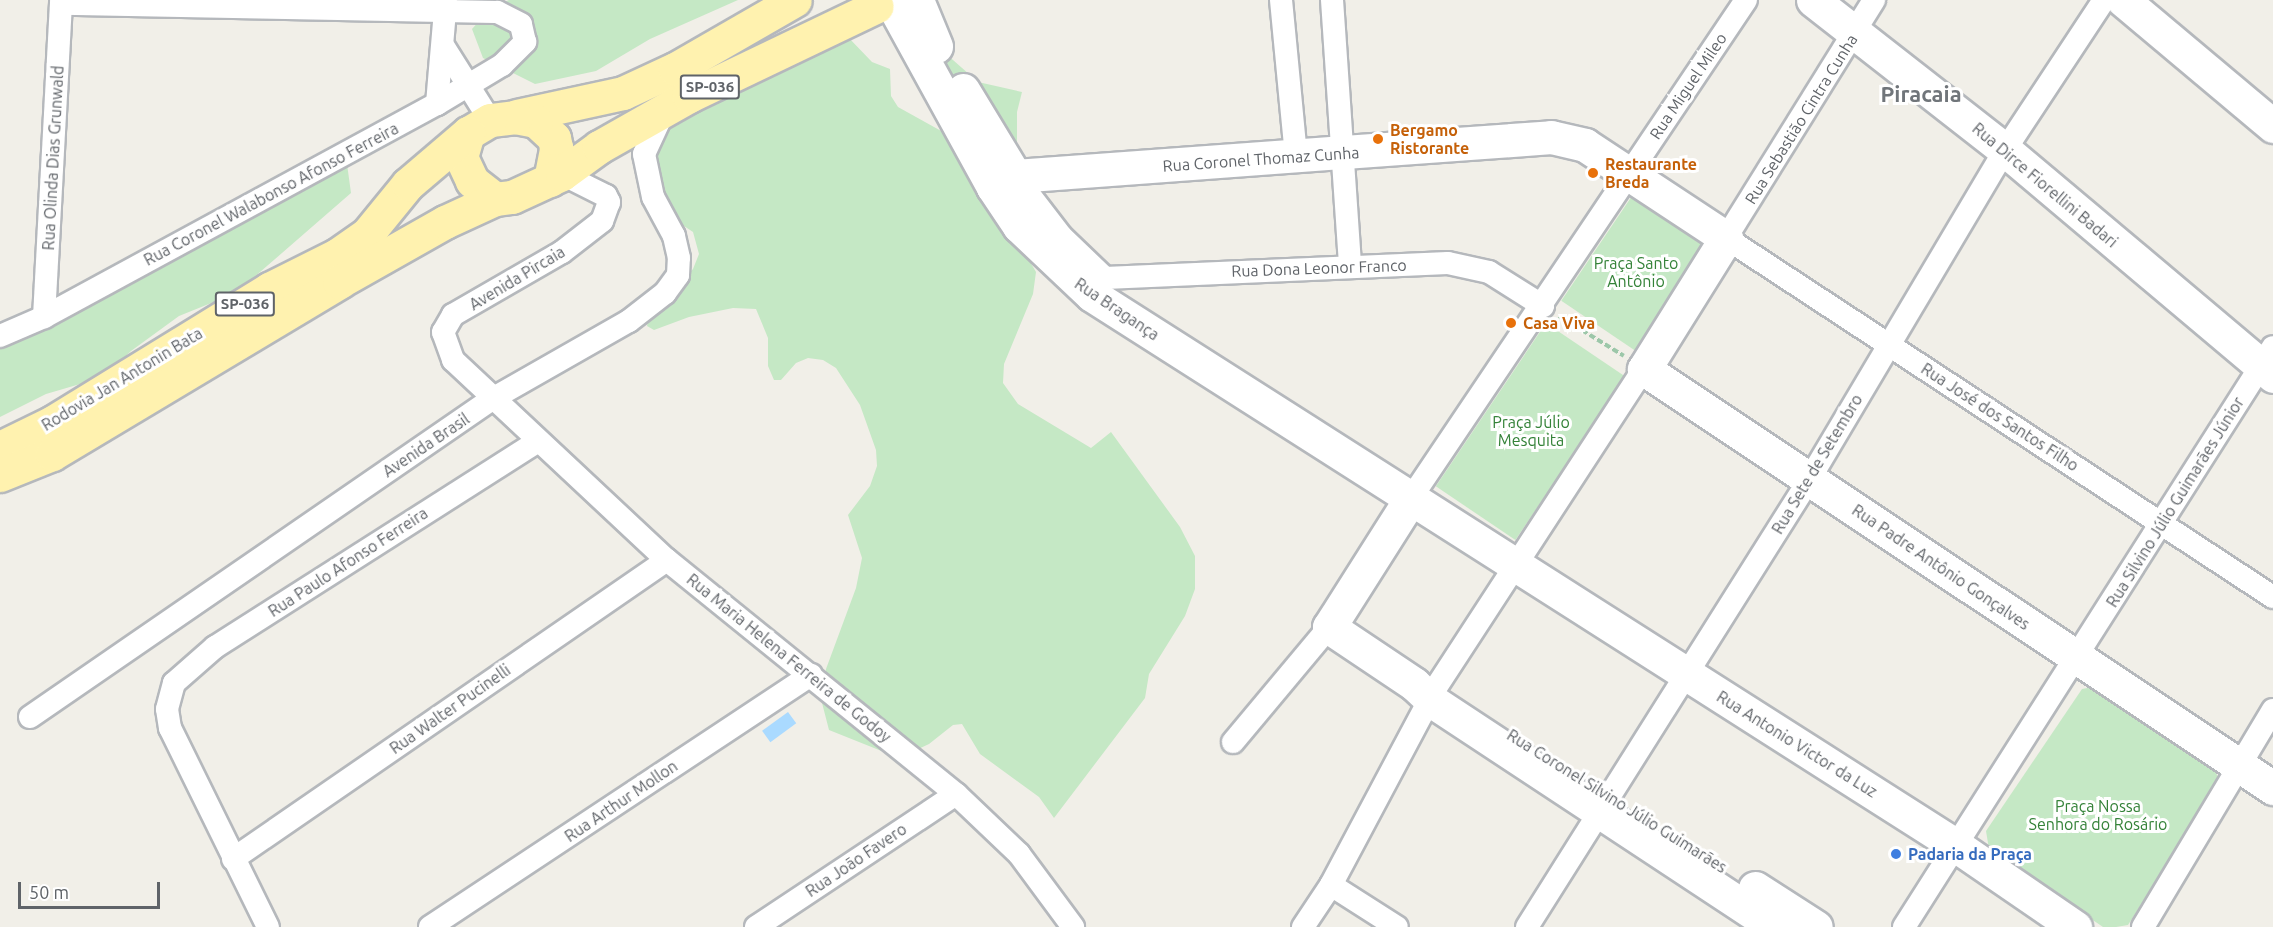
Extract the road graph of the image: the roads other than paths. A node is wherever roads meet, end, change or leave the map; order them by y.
1 (795, 0) edge
2 (1281, 0) edge
3 (1332, 0) edge
4 (1746, 0) edge
5 (1813, 0) edge
6 (1874, 0) edge
7 (2104, 0) edge
8 (2123, 0) edge
9 (61, 2) edge
10 (890, 2) edge
11 (446, 7) edge
12 (1855, 33) junction
13 (444, 48) junction
14 (470, 83) junction
15 (437, 104) junction
16 (663, 113) junction
17 (492, 123) junction
18 (2273, 126) edge
19 (2005, 150) junction
20 (1344, 152) junction
21 (1296, 157) junction
22 (1630, 172) junction
23 (556, 177) junction
24 (1004, 182) junction
25 (495, 198) junction
26 (1726, 238) junction
27 (1350, 266) junction
28 (1099, 286) junction
29 (1543, 306) junction
30 (44, 317) junction
31 (0, 336) edge
32 (1889, 345) junction
33 (2269, 363) edge
34 (1644, 369) junction
35 (492, 399) junction
36 (538, 441) junction
37 (0, 448) edge
38 (0, 475) edge
39 (1809, 480) junction
40 (1411, 498) junction
41 (2162, 524) junction
42 (667, 560) junction
43 (1514, 567) junction
44 (2273, 597) edge
45 (1329, 627) junction
46 (2078, 658) junction
47 (1686, 674) junction
48 (811, 675) junction
49 (1427, 691) junction
50 (2273, 711) edge
51 (30, 717) dead end
52 (1233, 742) dead end
53 (2239, 764) junction
54 (2273, 788) edge
55 (956, 794) junction
56 (1604, 804) junction
57 (1958, 847) junction
58 (233, 859) junction
59 (1330, 885) junction
60 (268, 927) edge
61 (430, 927) edge
62 (756, 927) edge
63 (1074, 927) edge
64 (1303, 927) edge
65 (1397, 927) edge
66 (1527, 927) edge
67 (1775, 927) edge
68 (1816, 927) edge
69 (1904, 927) edge
70 (2075, 927) edge
71 (2143, 927) edge

1 - 17 main road, Rodovia Jan Antonin Bata / SP-036
2 - 21 street
3 - 20 street
4 - 22 street, Rua Miguel Mileo
5 - 12 street, Rua Dirce Fiorellini Badari
6 - 12 street, Rua Sebastião Cintra Cunha
7 - 19 street, Rua Sete de Setembro
8 - 18 street
9 - 11 street
9 - 30 street, Rua Olinda Dias Grunwald
10 - 16 main road, SP-036
10 - 24 street, Rua Bragança
11 - 13 street
11 - 14 street, Rua Coronel Walabonso Afonso Ferreira
12 - 19 street, Rua Dirce Fiorellini Badari
12 - 26 street, Rua Sebastião Cintra Cunha
13 - 14 street
13 - 15 street
14 - 15 street, Rua Coronel Walabonso Afonso Ferreira
14 - 17 street
15 - 30 street, Rua Coronel Walabonso Afonso Ferreira
16 - 23 main road, SP-036
16 - 35 street, Avenida Brasil
17 - 23 main road
17 - 25 main road
17 - 37 main road, Rodovia Jan Antonin Bata / SP-036
19 - 32 street, Rua Sete de Setembro
19 - 33 street, Rua Dirce Fiorellini Badari
20 - 21 street, Rua Coronel Thomaz Cunha
20 - 22 street, Rua Coronel Thomaz Cunha
20 - 27 street
21 - 24 street, Rua Coronel Thomaz Cunha
22 - 26 street
22 - 29 street
23 - 25 main road, SP-036
23 - 35 street, Avenida Pircaia
24 - 28 street, Rua Bragança
25 - 38 main road, Rodovia Jan Antonin Bata / SP-036
26 - 32 street, Rua José dos Santos Filho
26 - 34 street
27 - 28 street, Rua Dona Leonor Franco
27 - 29 street, Rua Dona Leonor Franco
28 - 40 street, Rua Bragança
29 - 40 street
30 - 31 street, Rua Coronel Walabonso Afonso Ferreira
32 - 39 street, Rua Sete de Setembro
32 - 41 street, Rua José dos Santos Filho
33 - 41 street, Rua Silvino Júlio Guimarães Júnior
34 - 39 street, Rua Padre Antônio Gonçalves
34 - 43 street
35 - 36 street, Rua Maria Helena Ferreira de Godoy
35 - 51 street, Avenida Brasil
36 - 42 street, Rua Maria Helena Ferreira de Godoy
36 - 58 street, Rua Paulo Afonso Ferreira
39 - 46 street, Rua Padre Antônio Gonçalves
39 - 47 street, Rua Sete de Setembro
40 - 43 street
40 - 45 street
41 - 44 street, Rua José dos Santos Filho
41 - 46 street, Rua Silvino Júlio Guimarães Júnior
42 - 48 street, Rua Maria Helena Ferreira de Godoy
42 - 58 street, Rua Walter Pucinelli
43 - 47 street, Rua Antonio Victor da Luz
43 - 49 street
45 - 49 street, Rua Coronel Silvino Júlio Guimarães
45 - 52 street
46 - 53 street, Rua Padre Antônio Gonçalves
46 - 57 street
47 - 56 street, Rua Sete de Setembro
47 - 57 street, Rua Antonio Victor da Luz
48 - 55 street, Rua Maria Helena Ferreira de Godoy
48 - 61 street, Rua Arthur Mollon
49 - 56 street, Rua Coronel Silvino Júlio Guimarães
49 - 59 street
50 - 53 street
53 - 54 street, Rua Padre Antônio Gonçalves
53 - 71 street
55 - 62 street, Rua João Favero
55 - 63 street, Rua Maria Helena Ferreira de Godoy
56 - 66 street, Rua Sete de Setembro
56 - 67 street, Rua Coronel Silvino Júlio Guimarães
56 - 68 street, Rua Coronel Silvino Júlio Guimarães
57 - 69 street
57 - 70 street, Rua Antonio Victor da Luz
58 - 60 street
59 - 64 street
59 - 65 street

